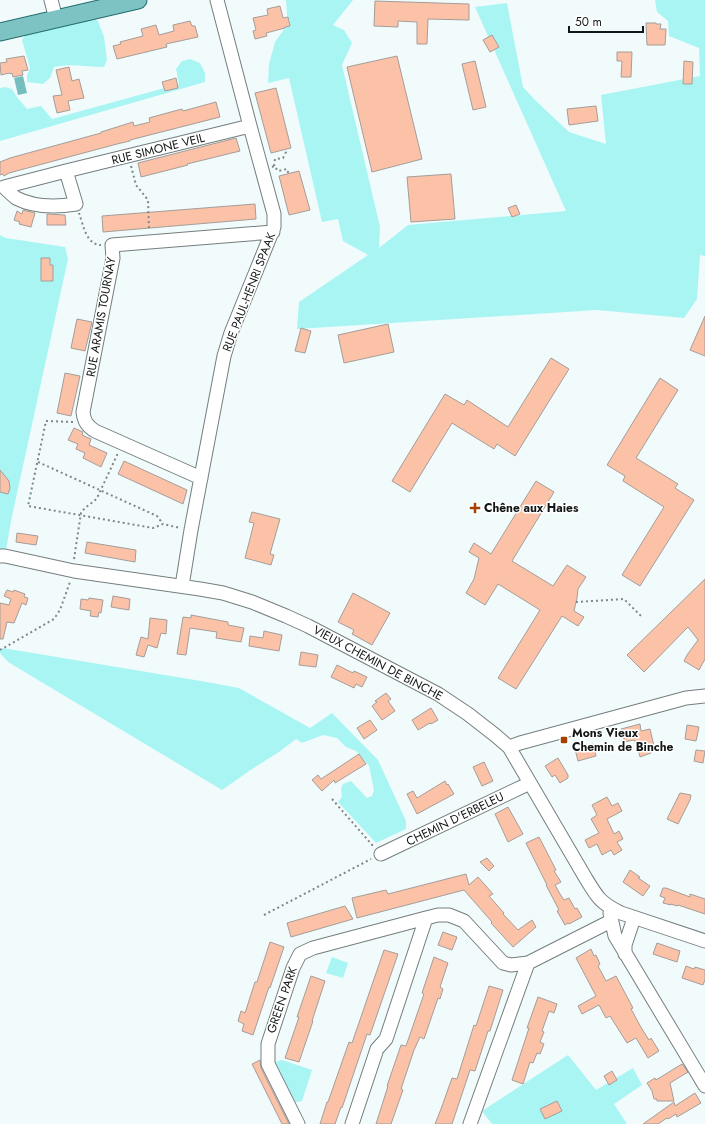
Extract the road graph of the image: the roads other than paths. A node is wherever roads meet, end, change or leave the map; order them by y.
1 (51, 0) edge
2 (138, 0) edge
3 (217, 0) edge
4 (56, 19) junction
5 (0, 32) edge
6 (250, 126) junction
7 (66, 171) junction
8 (273, 232) junction
9 (201, 478) junction
10 (0, 556) edge
11 (182, 586) junction
12 (705, 696) edge
13 (508, 747) junction
14 (530, 783) junction
15 (381, 854) road end
16 (609, 907) junction
17 (426, 918) junction
18 (634, 918) junction
19 (611, 921) junction
20 (705, 941) edge
21 (625, 954) junction
22 (528, 963) junction
23 (705, 1086) edge
24 (298, 1124) edge
25 (352, 1124) edge
26 (470, 1124) edge

1 - 4 street
2 - 4 main road
3 - 6 street, RUE PAUL-HENRI SPAAK
4 - 5 main road
6 - 7 street, RUE SIMONE VEIL
6 - 8 street, RUE PAUL-HENRI SPAAK
7 - 7 street, RUE SIMONE VEIL
8 - 9 street, RUE PAUL-HENRI SPAAK
8 - 9 street, RUE ARAMIS TOURNAY
9 - 11 street, RUE PAUL-HENRI SPAAK
10 - 11 street, VIEUX CHEMIN DE BINCHE
11 - 13 street, VIEUX CHEMIN DE BINCHE
12 - 13 street
13 - 14 street, VIEUX CHEMIN DE BINCHE
14 - 15 street, CHEMIN D'ERBELEU
14 - 16 street, VIEUX CHEMIN DE BINCHE
16 - 18 street, VIEUX CHEMIN DE BINCHE
16 - 19 street
17 - 22 street, GREEN PARK
17 - 24 street, GREEN PARK
17 - 25 street
18 - 20 street, VIEUX CHEMIN DE BINCHE
18 - 21 street
19 - 21 street
19 - 22 street, GREEN PARK
21 - 23 street
22 - 26 street

